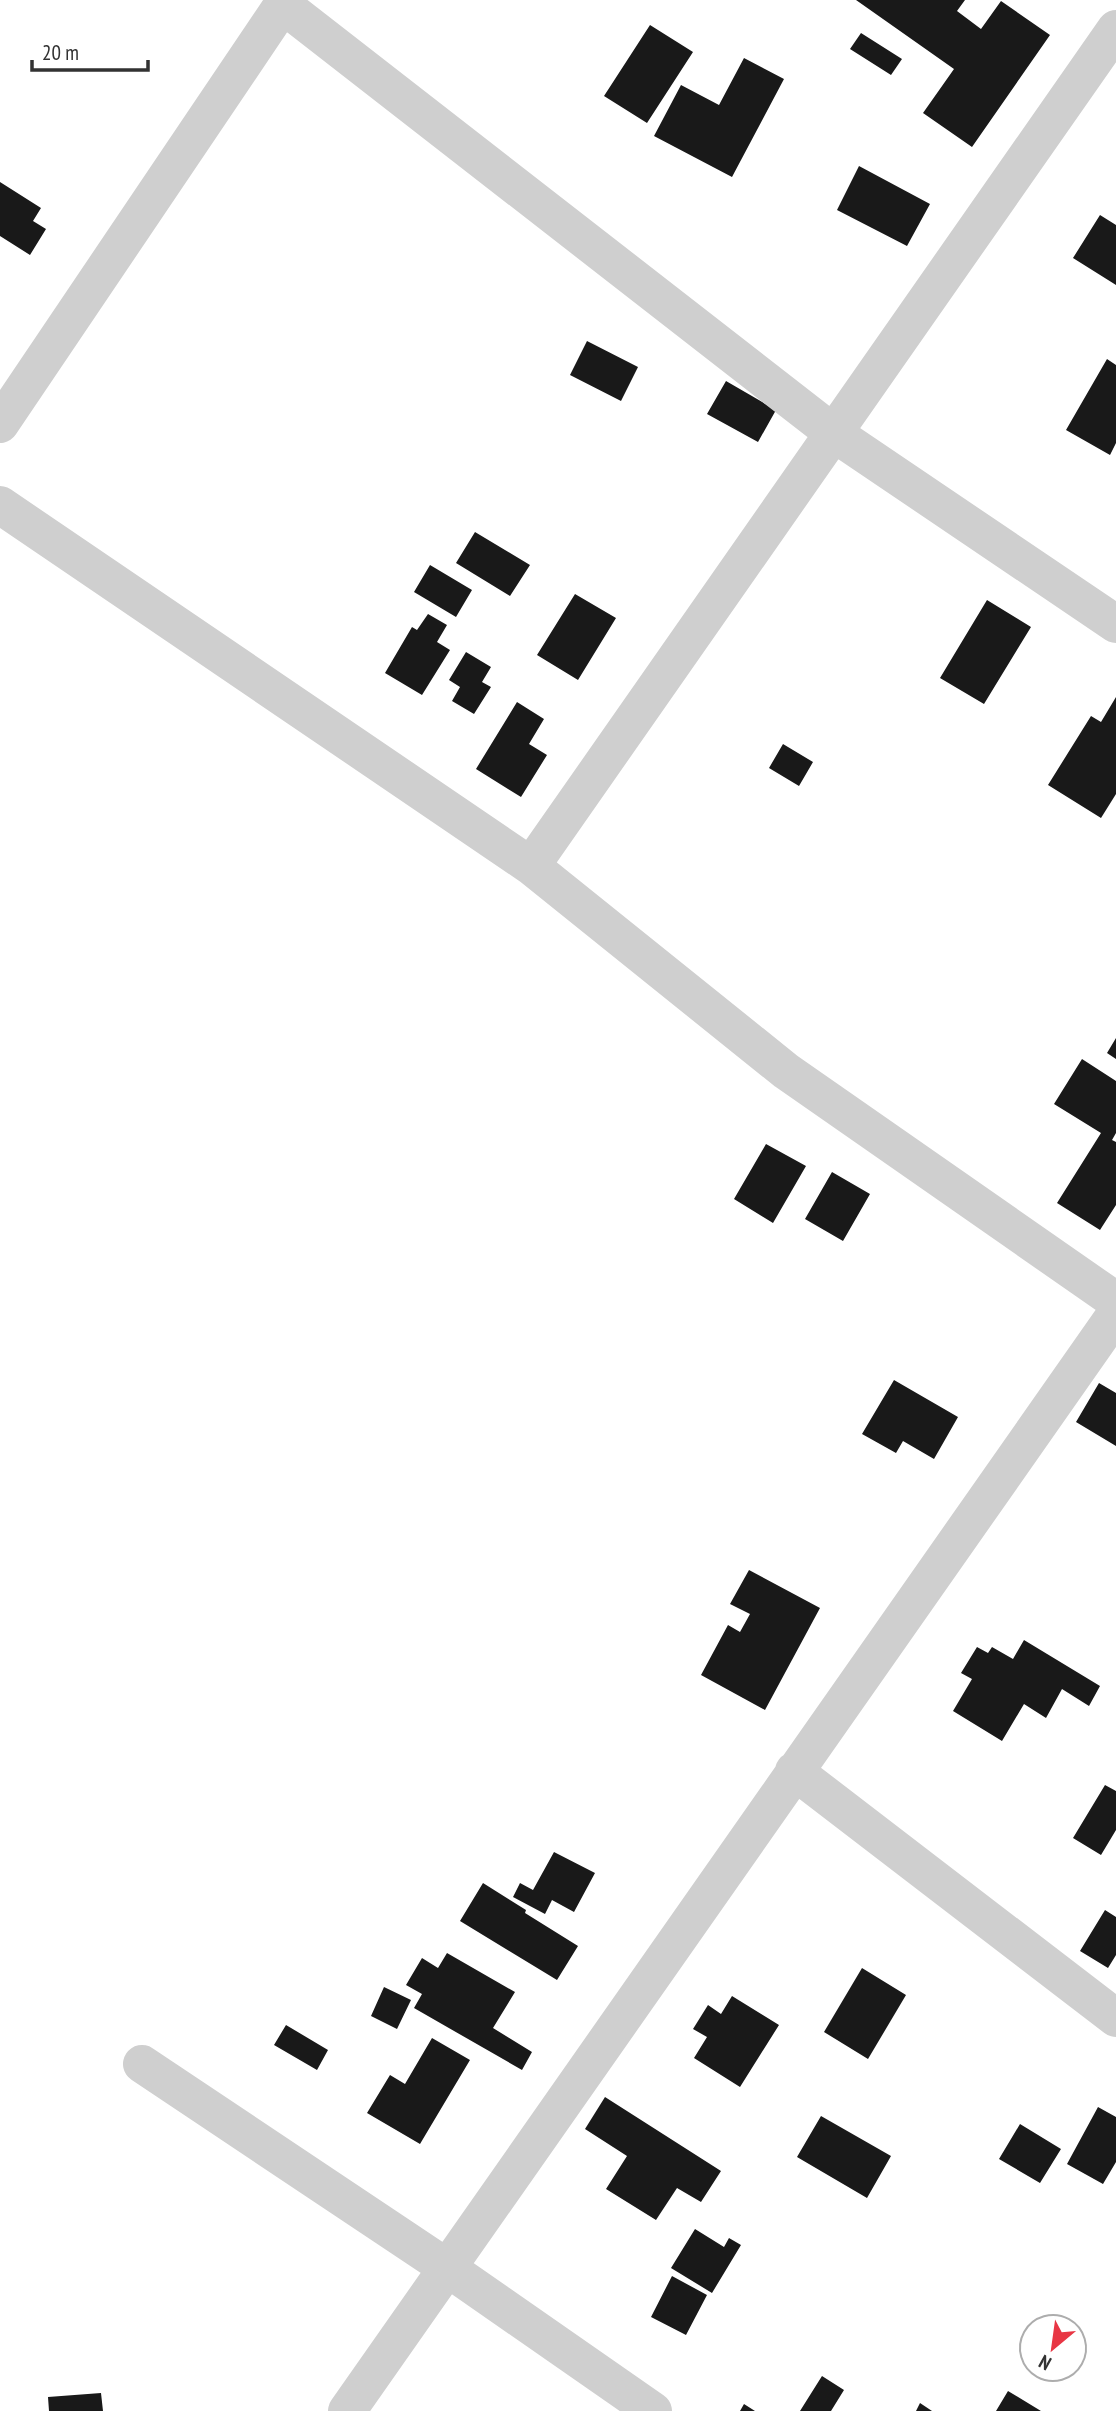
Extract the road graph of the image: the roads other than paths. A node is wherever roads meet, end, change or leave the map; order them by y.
1 (285, 2) edge
2 (1116, 29) edge
3 (0, 424) edge
4 (832, 432) junction
5 (0, 505) edge
6 (1116, 624) edge
7 (531, 866) junction
8 (1116, 1301) edge
9 (1116, 1314) edge
10 (794, 1771) junction
11 (1116, 2018) edge
12 (142, 2064) dead end
13 (446, 2267) junction
14 (347, 2411) edge
15 (653, 2411) edge

1 - 3 street
1 - 4 street
2 - 4 street
4 - 6 street
4 - 7 street
5 - 7 street
7 - 8 street
9 - 10 street
10 - 11 street
10 - 13 street
12 - 13 street
13 - 14 street
13 - 15 street

